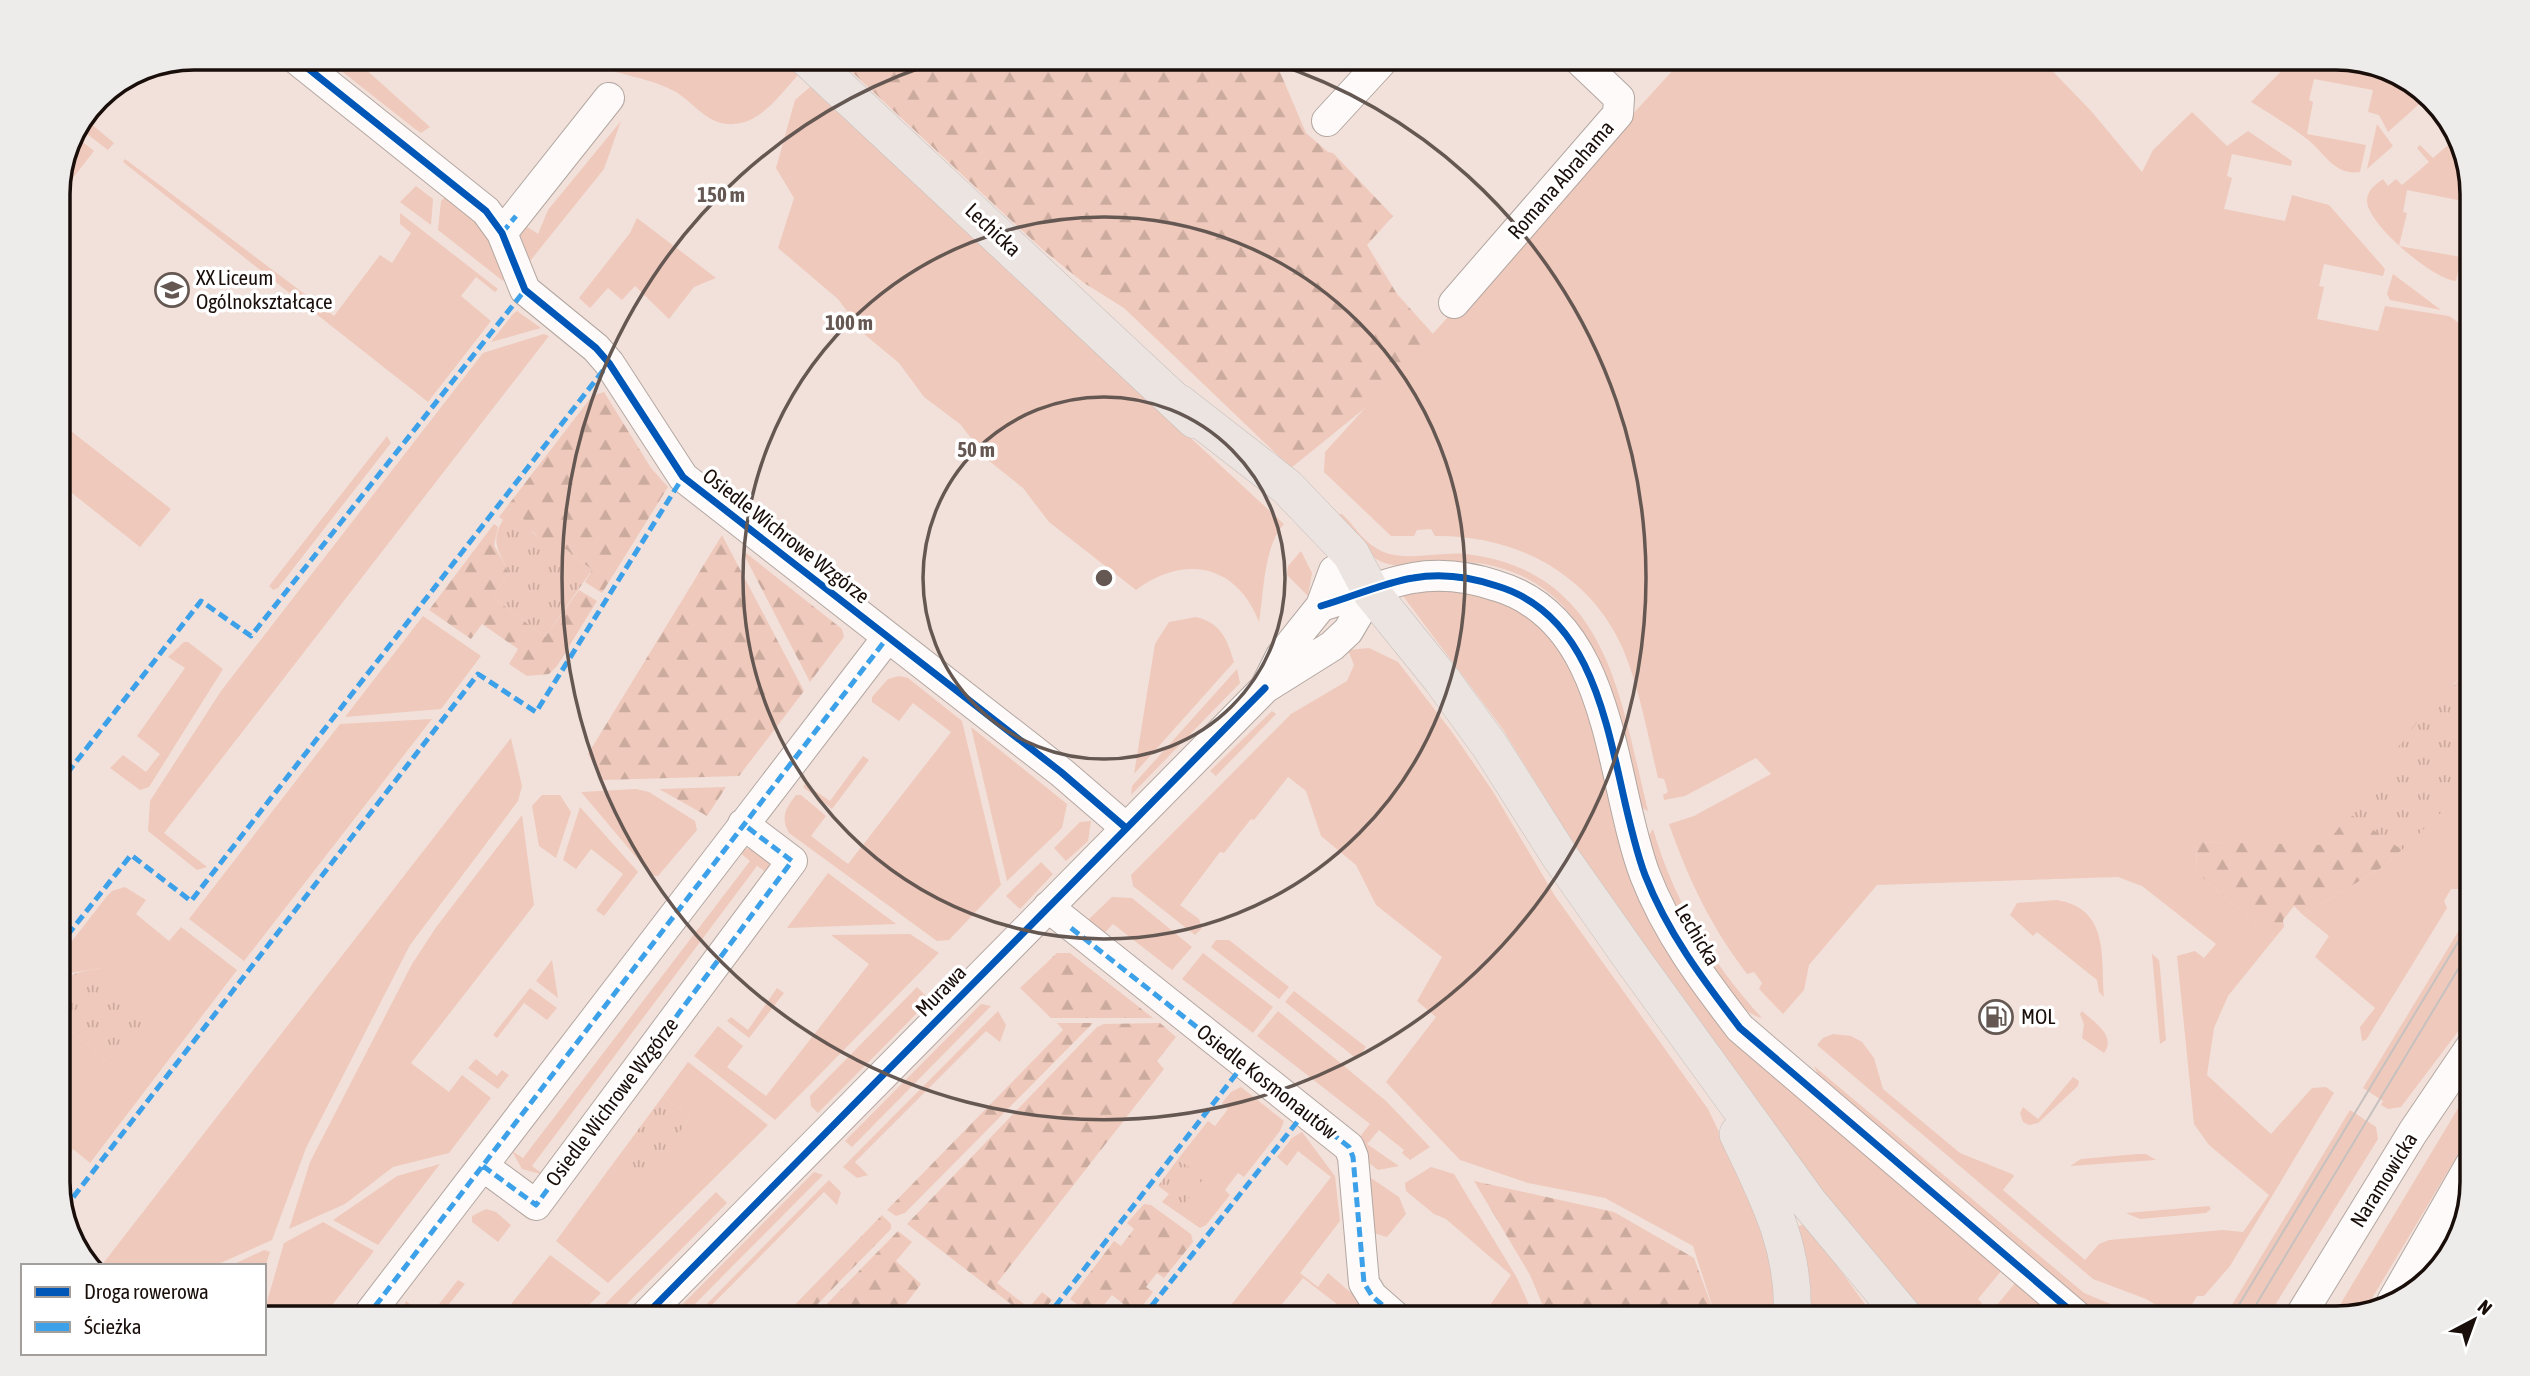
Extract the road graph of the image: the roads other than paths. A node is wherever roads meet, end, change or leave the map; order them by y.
1 (310, 70) edge
2 (820, 70) edge
3 (1374, 70) edge
4 (1590, 70) edge
5 (609, 97) dead end
6 (1327, 121) dead end
7 (502, 233) junction
8 (1454, 303) dead end
9 (1179, 403) junction
10 (1334, 571) junction
11 (1371, 592) junction
12 (1321, 606) junction
13 (887, 638) junction
14 (1265, 688) junction
15 (743, 824) junction
16 (1126, 828) junction
17 (1048, 907) junction
18 (1693, 1042) junction
19 (2460, 1063) edge
20 (483, 1166) junction
21 (2460, 1183) edge
22 (2400, 1288) edge
23 (375, 1306) edge
24 (655, 1306) edge
25 (1383, 1306) edge
26 (1792, 1306) edge
27 (1895, 1306) edge
28 (2065, 1306) edge
29 (2306, 1306) edge

1 - 7 street, Osiedle Wichrowe Wzgórze
2 - 9 main road, Lechicka
3 - 6 street
4 - 8 street, Romana Abrahama
5 - 7 street
7 - 13 street, Osiedle Wichrowe Wzgórze
9 - 10 main road, Lechicka
9 - 11 main road, Lechicka
10 - 11 main road, Lechicka
10 - 12 street, Murawa
11 - 12 street
11 - 14 street, Murawa
11 - 18 main road, Lechicka
11 - 28 street, Lechicka
12 - 14 street, Murawa
13 - 15 street
13 - 16 street, Osiedle Wichrowe Wzgórze
14 - 16 street, Murawa
15 - 20 street
15 - 20 street, Osiedle Wichrowe Wzgórze
16 - 17 street, Murawa
17 - 24 street, Murawa
17 - 25 street, Osiedle Kosmonautów
18 - 26 main road
18 - 27 main road, Lechicka
19 - 29 street, Naramowicka
20 - 23 street
21 - 22 street

